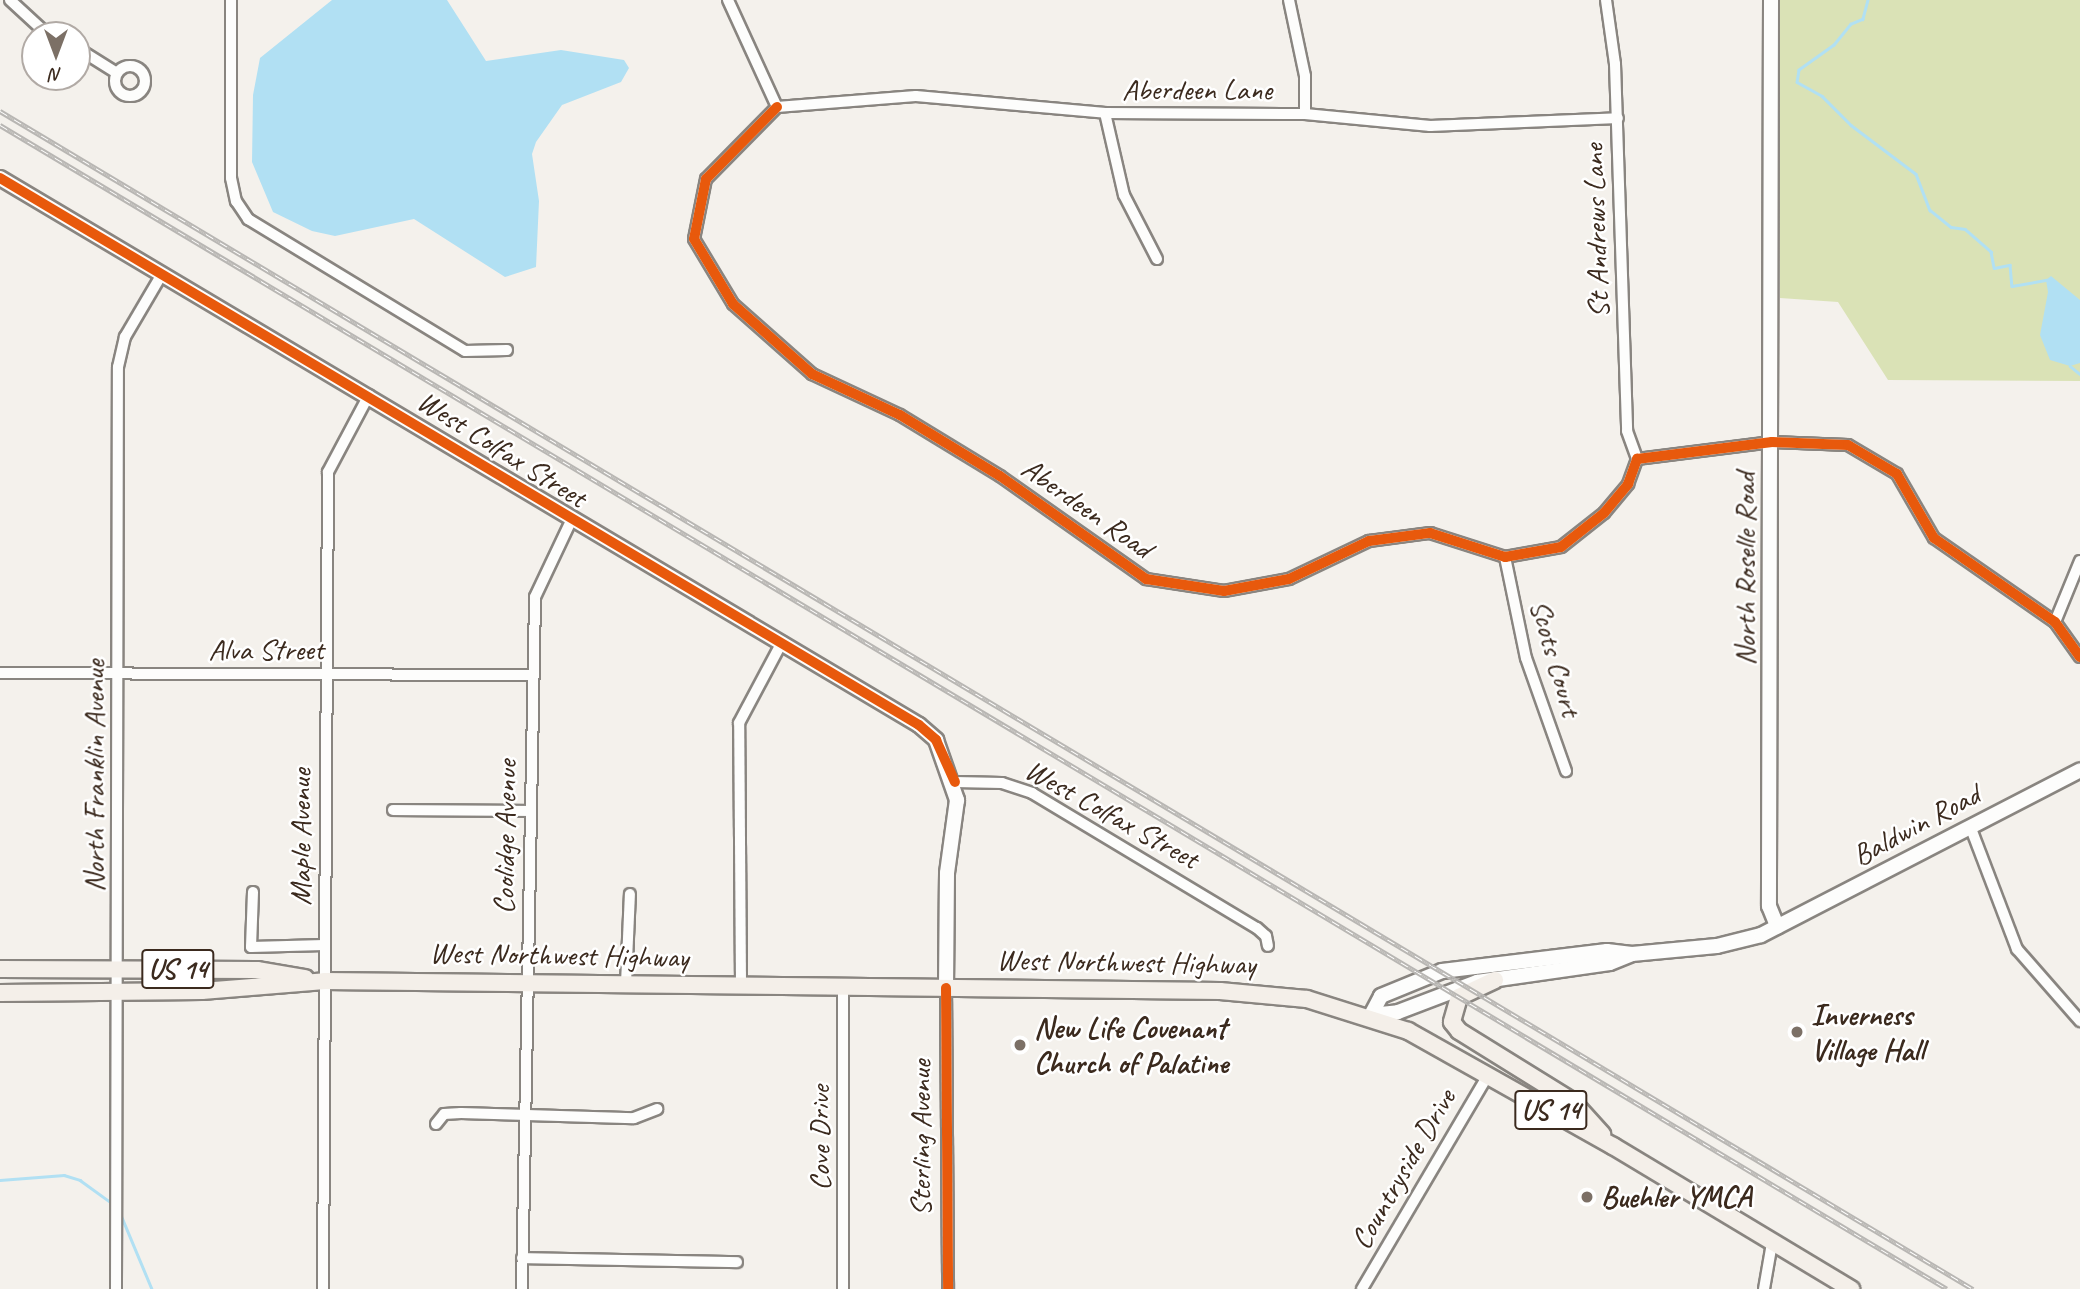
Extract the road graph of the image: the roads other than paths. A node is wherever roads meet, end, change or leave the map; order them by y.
1 (231, 0) edge
2 (728, 0) edge
3 (1289, 0) edge
4 (1605, 0) edge
5 (1771, 0) edge
6 (17, 2) edge
7 (35, 21) edge
8 (91, 57) edge
9 (117, 73) dead end
10 (777, 107) junction
11 (1105, 113) junction
12 (1305, 114) junction
13 (1618, 118) junction
14 (0, 178) edge
15 (1157, 259) dead end
16 (162, 274) junction
17 (507, 350) dead end
18 (369, 396) junction
19 (1772, 442) junction
20 (1637, 459) junction
21 (572, 521) junction
22 (1505, 556) junction
23 (2080, 561) edge
24 (2055, 622) junction
25 (782, 642) junction
26 (2080, 657) edge
27 (0, 673) edge
28 (118, 673) junction
29 (324, 673) junction
30 (532, 675) junction
31 (2080, 770) edge
32 (1566, 771) dead end
33 (955, 782) junction
34 (393, 810) dead end
35 (531, 811) junction
36 (1970, 826) junction
37 (253, 892) dead end
38 (630, 894) dead end
39 (1777, 926) junction
40 (324, 945) junction
41 (1268, 946) dead end
42 (1632, 954) junction
43 (0, 969) edge
44 (119, 969) junction
45 (1495, 980) junction
46 (325, 981) junction
47 (527, 983) junction
48 (626, 984) junction
49 (741, 984) junction
50 (844, 987) junction
51 (946, 988) junction
52 (119, 992) junction
53 (0, 993) edge
54 (2075, 1005) edge
55 (1371, 1015) junction
56 (2080, 1021) edge
57 (1488, 1075) junction
58 (657, 1108) dead end
59 (524, 1117) junction
60 (436, 1124) dead end
61 (1613, 1146) junction
62 (1772, 1243) junction
63 (522, 1258) junction
64 (737, 1262) dead end
65 (116, 1289) edge
66 (323, 1289) edge
67 (522, 1289) edge
68 (843, 1289) edge
69 (948, 1289) edge
70 (1362, 1289) edge
71 (1764, 1289) edge
72 (1851, 1289) edge

1 - 17 street
2 - 10 street
3 - 12 street
4 - 13 street, St Andrews Lane
5 - 19 street, North Roselle Road
6 - 7 street
8 - 9 street
10 - 11 street, Aberdeen Lane
10 - 22 street, Aberdeen Road
11 - 12 street, Aberdeen Lane
11 - 15 street
12 - 13 street, Aberdeen Lane
13 - 20 street, St Andrews Lane
14 - 16 street, West Colfax Street
16 - 18 street, West Colfax Street
16 - 28 street, North Franklin Avenue
18 - 21 street, West Colfax Street
18 - 29 street, Maple Avenue
19 - 20 street
19 - 24 street
19 - 39 street, North Roselle Road
20 - 22 street, Aberdeen Road
21 - 25 street, West Colfax Street
21 - 30 street, Coolidge Avenue
22 - 32 street, Scots Court
23 - 24 street
24 - 26 street
25 - 33 street, West Colfax Street
25 - 49 street
27 - 28 street, Alva Street
28 - 29 street, Alva Street
28 - 44 street, North Franklin Avenue
29 - 30 street, Alva Street
29 - 40 street, Maple Avenue
30 - 35 street, Coolidge Avenue
31 - 36 street, Baldwin Road
33 - 41 street, West Colfax Street
33 - 51 street, Sterling Avenue
34 - 35 street
35 - 47 street, Coolidge Avenue
36 - 39 street, Baldwin Road
36 - 54 street
37 - 40 street
38 - 48 street
39 - 42 street, Baldwin Road
40 - 46 street, Maple Avenue
42 - 45 street
42 - 55 street
43 - 44 main road, West Northwest Highway / US 14
44 - 46 main road, West Northwest Highway / US 14
44 - 52 street, North Franklin Avenue
45 - 55 street
45 - 61 main road
46 - 47 main road, West Northwest Highway / US 14
46 - 52 main road, West Northwest Highway / US 14
46 - 66 street, Maple Avenue
47 - 48 main road, West Northwest Highway / US 14
47 - 59 street, Coolidge Avenue
48 - 49 main road, West Northwest Highway / US 14
49 - 50 main road, West Northwest Highway / US 14
50 - 51 main road, West Northwest Highway / US 14
50 - 68 street, Cove Drive
51 - 55 main road, West Northwest Highway / US 14
51 - 69 street, Sterling Avenue
52 - 53 main road, West Northwest Highway / US 14
52 - 65 street, North Franklin Avenue
54 - 56 street
55 - 57 main road, West Northwest Highway / US 14
57 - 61 main road, West Northwest Highway / US 14
57 - 70 street, Countryside Drive
58 - 59 street
59 - 60 street
59 - 63 street, Coolidge Avenue
61 - 62 main road, West Northwest Highway / US 14
62 - 71 street
62 - 72 main road, West Northwest Highway / US 14
63 - 64 street
63 - 67 street, Coolidge Avenue

